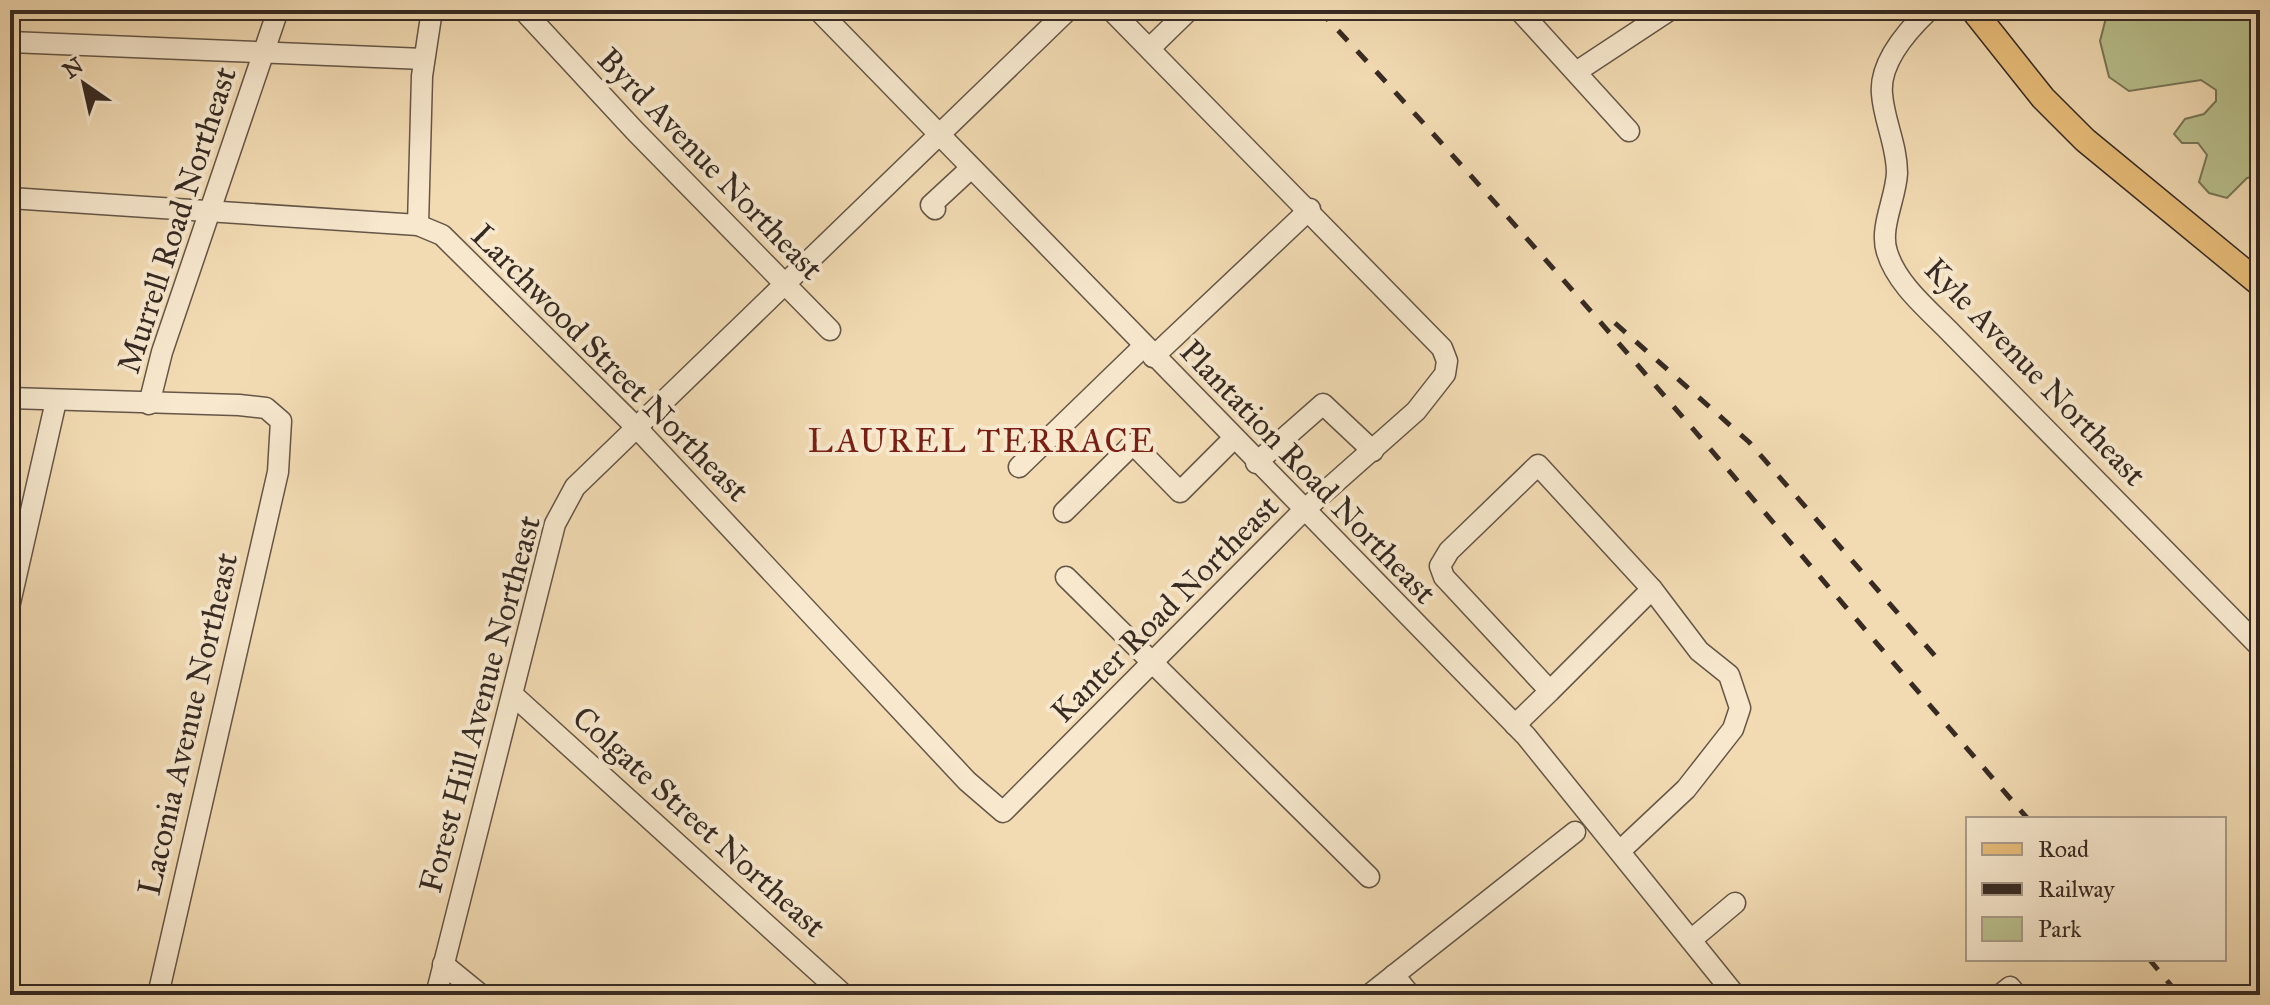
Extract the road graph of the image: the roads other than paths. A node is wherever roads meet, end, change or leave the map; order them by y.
1 (278, 10) edge
2 (432, 10) edge
3 (523, 10) edge
4 (818, 10) edge
5 (1068, 10) edge
6 (1111, 10) edge
7 (1189, 10) edge
8 (1519, 10) edge
9 (1670, 10) edge
10 (1929, 10) edge
11 (1973, 10) edge
12 (10, 42) edge
13 (1150, 48) junction
14 (263, 53) junction
15 (424, 59) junction
16 (1576, 72) junction
17 (1629, 131) dead end
18 (939, 135) junction
19 (971, 168) junction
20 (10, 198) edge
21 (935, 209) dead end
22 (1310, 209) junction
23 (209, 212) junction
24 (418, 225) junction
25 (2260, 284) edge
26 (784, 285) junction
27 (830, 330) dead end
28 (1148, 352) junction
29 (10, 398) edge
30 (56, 401) junction
31 (149, 404) junction
32 (636, 427) junction
33 (1233, 439) junction
34 (1373, 451) junction
35 (1256, 463) junction
36 (1019, 467) dead end
37 (1303, 511) junction
38 (1064, 512) dead end
39 (1066, 577) dead end
40 (1652, 589) junction
41 (10, 603) edge
42 (2260, 647) edge
43 (1154, 664) junction
44 (1550, 691) junction
45 (513, 695) junction
46 (1515, 725) junction
47 (1003, 812) joint
48 (1575, 832) dead end
49 (1620, 851) junction
50 (1369, 877) dead end
51 (1735, 903) dead end
52 (1691, 940) junction
53 (443, 964) junction
54 (1394, 975) junction
55 (158, 995) edge
56 (436, 995) edge
57 (481, 995) edge
58 (844, 995) edge
59 (1369, 995) edge
60 (1410, 995) edge
61 (1735, 995) edge
62 (2000, 995) edge
63 (2017, 995) edge

1 - 14 street, Murrell Road Northeast
2 - 15 street
3 - 26 street, Byrd Avenue Northeast
4 - 18 street, Plantation Road Northeast
5 - 18 street, Forest Hill Avenue Northeast
6 - 13 street
7 - 13 street
8 - 16 street
9 - 16 street
10 - 42 street, Kyle Avenue Northeast
11 - 25 main road
12 - 14 street
13 - 22 street
14 - 15 street
14 - 23 street, Murrell Road Northeast
15 - 24 street
16 - 17 street
18 - 19 street, Plantation Road Northeast
18 - 26 street, Forest Hill Avenue Northeast
19 - 21 street
19 - 28 street, Plantation Road Northeast
20 - 23 street, Larchwood Street Northeast
22 - 28 street
22 - 34 street, Kanter Road Northeast
23 - 24 street, Larchwood Street Northeast
23 - 31 street, Murrell Road Northeast
24 - 32 street, Larchwood Street Northeast
26 - 27 street, Byrd Avenue Northeast
26 - 32 street, Forest Hill Avenue Northeast
28 - 33 street, Plantation Road Northeast
28 - 36 street
29 - 30 street
30 - 31 street
30 - 41 street
31 - 55 street, Laconia Avenue Northeast
32 - 45 street, Forest Hill Avenue Northeast
32 - 47 street, Larchwood Street Northeast
33 - 35 street, Plantation Road Northeast
33 - 38 street
34 - 35 street
34 - 37 street, Kanter Road Northeast
35 - 37 street, Plantation Road Northeast
37 - 43 street, Kanter Road Northeast
37 - 46 street, Plantation Road Northeast
39 - 43 street
40 - 44 street
40 - 44 street
40 - 49 street
43 - 47 street, Kanter Road Northeast
43 - 50 street
44 - 46 street
45 - 53 street, Forest Hill Avenue Northeast
45 - 58 street, Colgate Street Northeast
46 - 49 street, Plantation Road Northeast
48 - 54 street
49 - 52 street, Plantation Road Northeast
51 - 52 street
52 - 61 street, Plantation Road Northeast
53 - 56 street, Forest Hill Avenue Northeast
53 - 57 street
54 - 59 street
54 - 60 street
62 - 63 street

